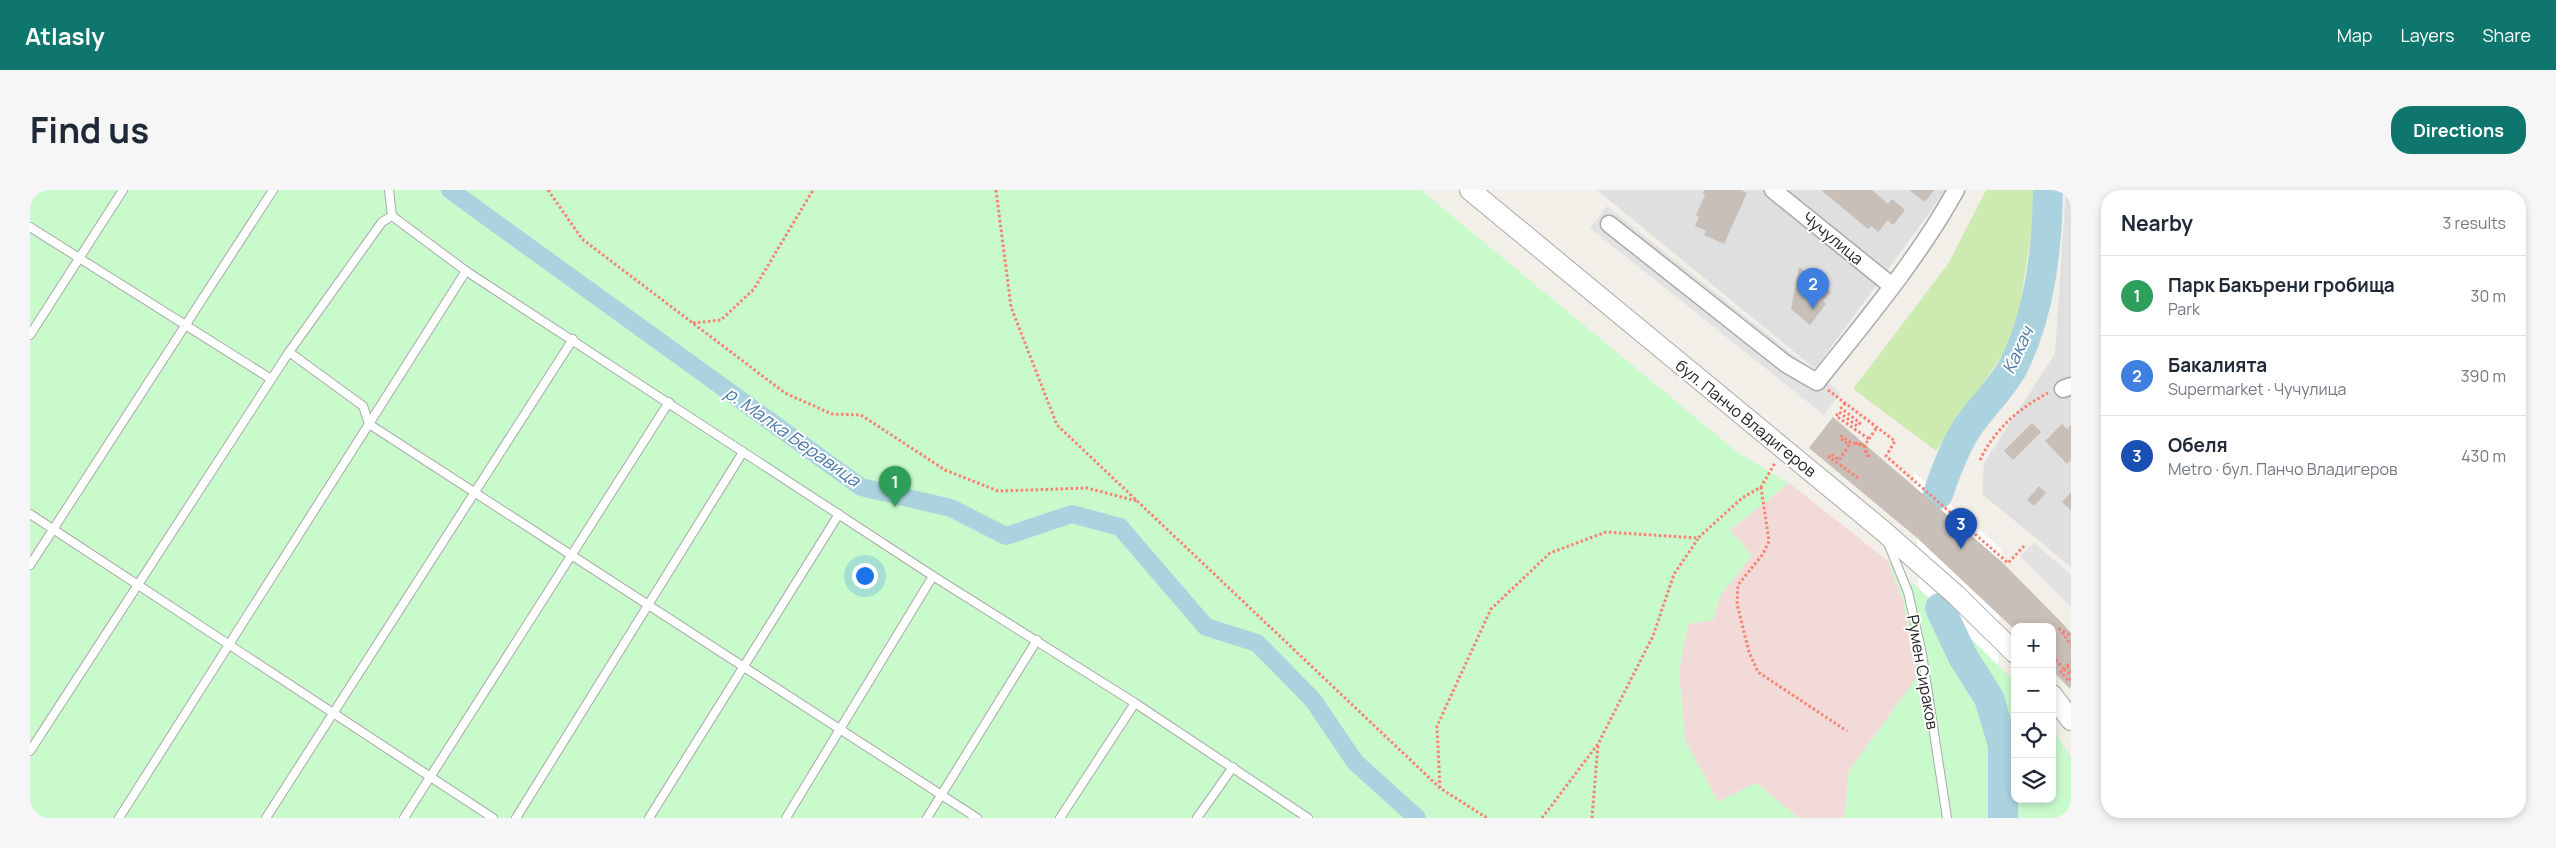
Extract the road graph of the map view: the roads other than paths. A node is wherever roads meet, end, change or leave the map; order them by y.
1 (124, 190) edge
2 (273, 190) edge
3 (389, 190) edge
4 (1470, 190) edge
5 (1773, 190) edge
6 (1956, 190) edge
7 (392, 216) junction
8 (1609, 224) dead end
9 (30, 227) edge
10 (80, 258) junction
11 (466, 271) junction
12 (1892, 286) junction
13 (185, 325) junction
14 (30, 335) edge
15 (573, 339) junction
16 (289, 352) junction
17 (271, 380) junction
18 (668, 402) junction
19 (369, 424) junction
20 (743, 452) junction
21 (475, 492) junction
22 (30, 514) edge
23 (839, 514) junction
24 (53, 529) junction
25 (1882, 530) junction
26 (571, 555) junction
27 (30, 566) edge
28 (933, 576) junction
29 (138, 585) junction
30 (648, 604) junction
31 (1037, 640) junction
32 (229, 645) junction
33 (2011, 649) edge
34 (744, 666) junction
35 (2056, 700) edge
36 (1135, 703) junction
37 (333, 713) junction
38 (2071, 720) edge
39 (840, 729) junction
40 (30, 751) edge
41 (1233, 767) junction
42 (430, 777) junction
43 (941, 795) junction
44 (120, 818) edge
45 (266, 818) edge
46 (404, 818) edge
47 (493, 818) edge
48 (516, 818) edge
49 (649, 818) edge
50 (786, 818) edge
51 (927, 818) edge
52 (978, 818) edge
53 (1060, 818) edge
54 (1197, 818) edge
55 (1308, 818) edge
56 (1947, 818) edge

1 - 10 lane
2 - 13 lane
3 - 7 lane
4 - 25 street, бул. Панчо Владигеров
5 - 12 street, Чучулица
6 - 12 street
7 - 11 lane
7 - 16 lane
8 - 12 street
9 - 10 lane
10 - 13 lane
10 - 14 lane
11 - 15 lane
11 - 19 lane
13 - 17 lane
13 - 24 lane
15 - 18 lane
15 - 21 lane
16 - 17 lane
16 - 19 lane
17 - 29 lane
18 - 20 lane
18 - 26 lane
19 - 21 lane
19 - 32 lane
20 - 23 lane
20 - 30 lane
21 - 26 lane
21 - 37 lane
22 - 24 lane
23 - 28 lane
23 - 34 lane
24 - 27 lane
24 - 29 lane
25 - 33 street, бул. Панчо Владигеров
25 - 56 lane, Румен Сираков
26 - 30 lane
26 - 42 lane
28 - 31 lane
28 - 39 lane
29 - 32 lane
29 - 40 lane
30 - 34 lane
30 - 48 lane
31 - 36 lane
31 - 43 lane
32 - 37 lane
32 - 44 lane
34 - 39 lane
34 - 49 lane
35 - 38 street
36 - 41 lane
36 - 53 lane
37 - 42 lane
37 - 45 lane
39 - 43 lane
39 - 50 lane
41 - 54 lane
41 - 55 lane
42 - 46 lane
42 - 47 lane
43 - 51 lane
43 - 52 lane

